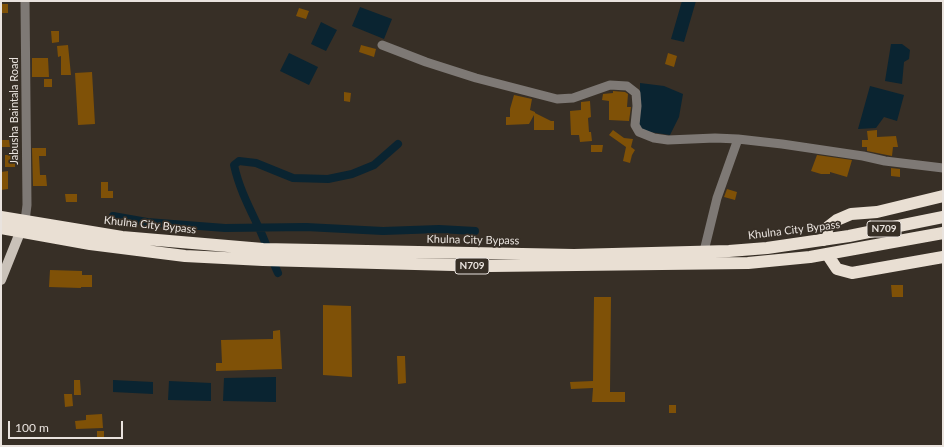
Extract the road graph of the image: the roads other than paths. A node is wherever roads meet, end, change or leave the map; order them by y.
1 (25, 1) edge
2 (382, 45) dead end
3 (738, 139) junction
4 (943, 168) edge
5 (943, 196) edge
6 (943, 216) edge
7 (1, 217) edge
8 (25, 221) junction
9 (1, 228) edge
10 (19, 232) junction
11 (943, 233) edge
12 (824, 240) junction
13 (704, 251) junction
14 (826, 254) junction
15 (943, 257) edge
16 (1, 280) edge

1 - 8 street, Jabusha Baintala Road
2 - 3 street
3 - 4 street
3 - 13 street
5 - 12 highway
6 - 12 highway, Khulna City Bypass / N709
7 - 8 highway, Khulna City Bypass / N709
8 - 10 main road
8 - 13 highway, Khulna City Bypass / N709
9 - 10 highway, N709
10 - 14 highway, N709
10 - 16 main road
11 - 14 highway, N709
12 - 13 highway, Khulna City Bypass / N709
14 - 15 highway

